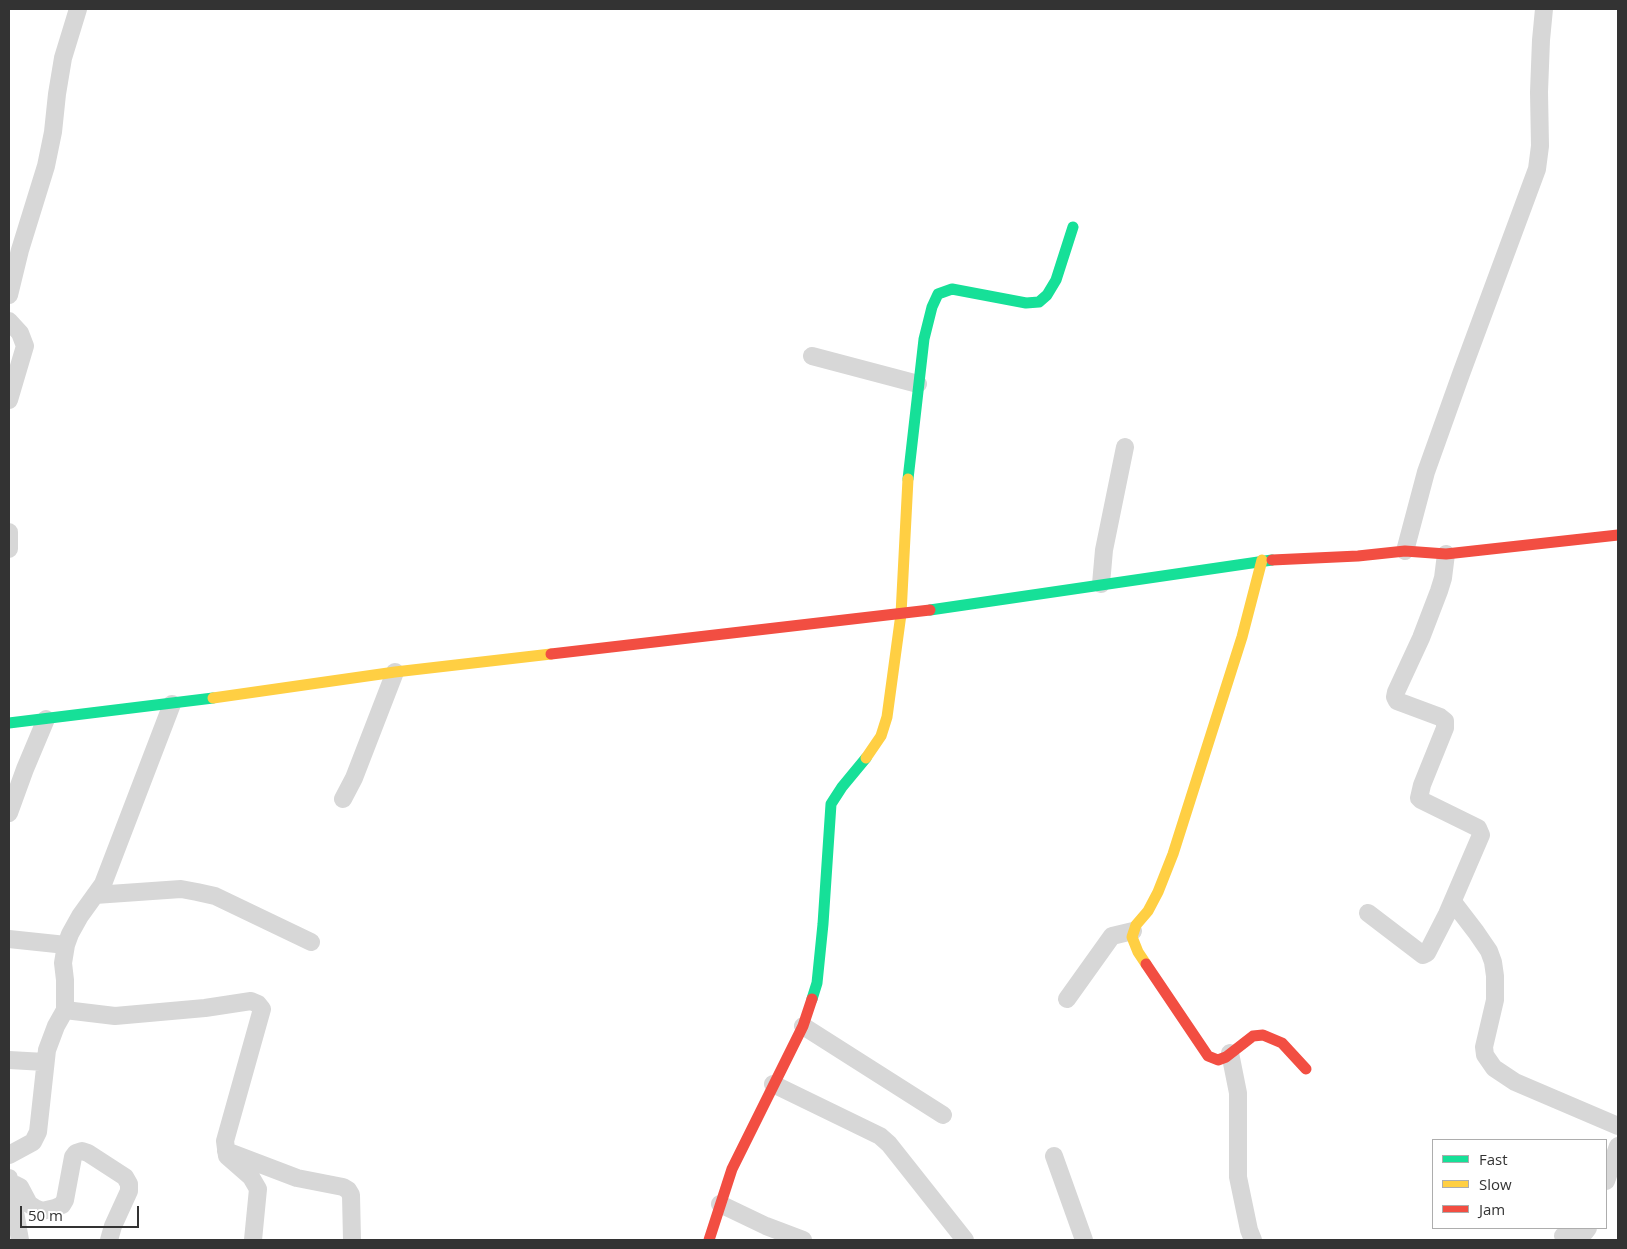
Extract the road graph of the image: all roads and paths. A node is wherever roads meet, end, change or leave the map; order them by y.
1 (78, 9) edge
2 (1544, 9) edge
3 (1073, 227) dead end
4 (9, 295) edge
5 (9, 321) edge
6 (812, 356) dead end
7 (918, 384) junction
8 (9, 400) edge
9 (1125, 447) dead end
10 (9, 532) edge
11 (1618, 535) edge
12 (9, 549) edge
13 (1405, 551) junction
14 (1446, 554) junction
15 (1262, 560) junction
16 (1100, 584) junction
17 (901, 614) junction
18 (395, 672) junction
19 (172, 704) junction
20 (46, 718) junction
21 (9, 723) edge
22 (343, 799) dead end
23 (9, 813) edge
24 (95, 895) junction
25 (1452, 902) junction
26 (1368, 913) dead end
27 (1133, 931) junction
28 (9, 939) edge
29 (311, 942) dead end
30 (66, 945) junction
31 (1068, 999) dead end
32 (65, 1010) junction
33 (803, 1026) junction
34 (1230, 1053) junction
35 (9, 1060) edge
36 (45, 1062) junction
37 (1306, 1069) dead end
38 (773, 1084) junction
39 (943, 1114) dead end
40 (1618, 1126) edge
41 (1618, 1146) edge
42 (226, 1150) junction
43 (9, 1155) edge
44 (1054, 1156) dead end
45 (1607, 1178) edge
46 (9, 1181) edge
47 (720, 1204) junction
48 (1587, 1229) edge
49 (1563, 1236) dead end
50 (20, 1240) edge
51 (109, 1240) edge
52 (253, 1240) edge
53 (352, 1240) edge
54 (709, 1240) edge
55 (803, 1240) edge
56 (965, 1240) edge
57 (1084, 1240) edge
58 (1253, 1240) edge

1 - 4 street
2 - 13 street
3 - 7 street
5 - 8 street
6 - 7 street
7 - 17 street
9 - 16 street
10 - 12 street
11 - 14 street
13 - 14 street
13 - 15 street
14 - 25 street
15 - 16 street
15 - 27 street
16 - 17 street
17 - 18 street
17 - 33 street
18 - 19 street
18 - 22 street
19 - 20 street
19 - 24 street
20 - 21 street
20 - 23 street
24 - 29 street
24 - 30 street
25 - 26 street
25 - 40 street
27 - 31 street
27 - 34 street
28 - 30 street
30 - 32 street
32 - 36 street
32 - 42 street
33 - 38 street
33 - 39 street
34 - 37 street
34 - 58 street
35 - 36 street
36 - 43 street
38 - 47 street
38 - 56 street
41 - 45 street
42 - 52 street
42 - 53 street
44 - 57 street
46 - 50 street
46 - 51 street
47 - 54 street
47 - 55 street
48 - 49 street

